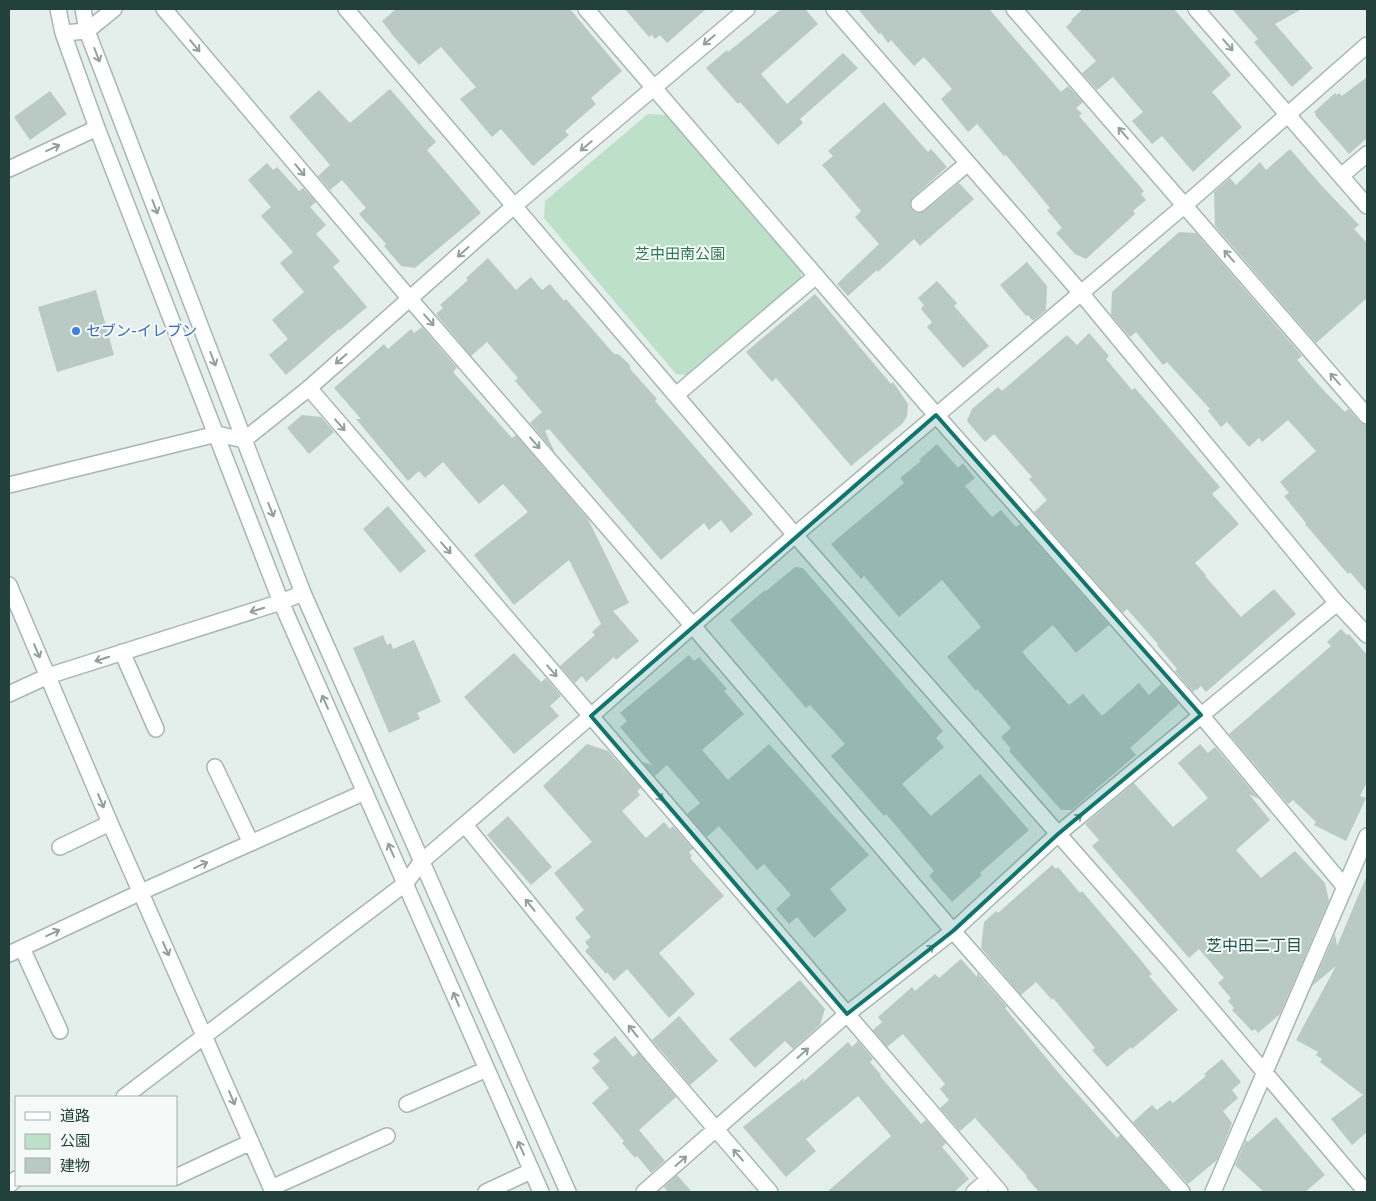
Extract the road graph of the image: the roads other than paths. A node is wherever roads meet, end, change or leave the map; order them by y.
1 (58, 9) edge
2 (83, 9) edge
3 (114, 9) edge
4 (164, 9) edge
5 (346, 9) edge
6 (586, 9) edge
7 (747, 9) edge
8 (834, 9) edge
9 (1014, 9) edge
10 (1196, 9) edge
11 (88, 31) junction
12 (63, 33) junction
13 (1367, 45) edge
14 (654, 88) junction
15 (1288, 113) junction
16 (97, 128) junction
17 (1367, 154) edge
18 (968, 163) junction
19 (9, 168) edge
20 (1342, 176) junction
21 (919, 204) dead end
22 (1185, 204) junction
23 (514, 206) junction
24 (1367, 206) edge
25 (816, 276) junction
26 (1081, 293) junction
27 (410, 299) junction
28 (308, 388) junction
29 (676, 396) junction
30 (936, 415) junction
31 (1367, 416) edge
32 (217, 434) junction
33 (244, 440) junction
34 (9, 485) edge
35 (795, 535) junction
36 (9, 585) edge
37 (303, 593) junction
38 (281, 602) junction
39 (1338, 603) junction
40 (693, 626) junction
41 (1367, 635) edge
42 (122, 652) junction
43 (48, 676) junction
44 (9, 694) edge
45 (591, 716) junction
46 (1202, 716) junction
47 (156, 730) dead end
48 (215, 767) dead end
49 (364, 792) junction
50 (110, 823) junction
51 (466, 825) junction
52 (1058, 834) junction
53 (1367, 836) edge
54 (251, 843) junction
55 (60, 847) dead end
56 (421, 862) junction
57 (406, 883) junction
58 (1344, 886) junction
59 (141, 892) junction
60 (953, 931) junction
61 (15, 951) edge
62 (847, 1014) junction
63 (60, 1031) dead end
64 (205, 1036) junction
65 (487, 1069) junction
66 (1264, 1071) junction
67 (125, 1096) edge
68 (407, 1104) dead end
69 (716, 1130) junction
70 (387, 1136) dead end
71 (251, 1142) junction
72 (531, 1171) junction
73 (178, 1176) edge
74 (989, 1179) junction
75 (9, 1186) edge
76 (272, 1190) edge
77 (11, 1192) edge
78 (486, 1192) edge
79 (541, 1192) edge
80 (568, 1192) edge
81 (644, 1192) edge
82 (770, 1192) edge
83 (974, 1192) edge
84 (1000, 1192) edge
85 (1182, 1192) edge
86 (1213, 1192) edge
87 (1366, 1192) edge

1 - 12 street
2 - 11 street
3 - 11 street
4 -> 27 street
5 - 23 street
6 - 14 street
7 -> 14 street
8 - 18 street
22 -> 9 street
10 -> 15 street
11 - 12 street
11 -> 33 street
12 - 16 street
13 - 15 street
14 -> 23 street
14 - 25 street
15 - 20 street
15 - 22 street
19 -> 16 street
16 - 32 street
17 - 20 street
18 - 21 street
18 - 26 street
20 - 24 street
22 - 26 street
31 -> 22 street
23 -> 27 street
23 - 29 street
25 - 29 street
25 - 30 street
26 - 30 street
26 - 39 street
27 -> 28 street
27 -> 40 street
28 - 33 street
28 -> 45 street
29 - 35 street
30 - 35 street
30 - 46 street
32 - 33 street
32 - 34 street
32 - 38 street
33 -> 37 street
35 - 40 street
35 - 52 street
36 -> 43 street
37 - 38 street
37 - 56 street
38 -> 42 street
49 -> 38 street
39 - 41 street
39 - 46 street
40 - 45 street
40 - 60 street
42 -> 43 street
42 - 47 street
43 - 44 street
43 -> 50 street
45 - 51 street
45 -> 62 street
52 -> 46 street
46 - 58 street
48 - 54 street
49 - 54 street
57 -> 49 street
50 - 55 street
50 - 59 street
51 - 56 street
69 -> 51 street
52 - 60 street
52 - 66 street
53 - 58 street
59 -> 54 street
56 - 57 street
56 - 80 street
57 - 64 street
65 -> 57 street
58 - 66 street
61 -> 59 street
59 -> 64 street
62 -> 60 street
60 - 85 street
61 - 63 street
69 -> 62 street
62 - 74 street
64 - 67 street
64 -> 71 street
65 - 68 street
72 -> 65 street
66 - 86 street
66 - 87 street
81 -> 69 street
82 -> 69 street
70 - 76 street
71 - 73 street
71 - 76 street
72 - 78 street
72 - 79 street
74 - 83 street
74 - 84 street
75 - 77 street

